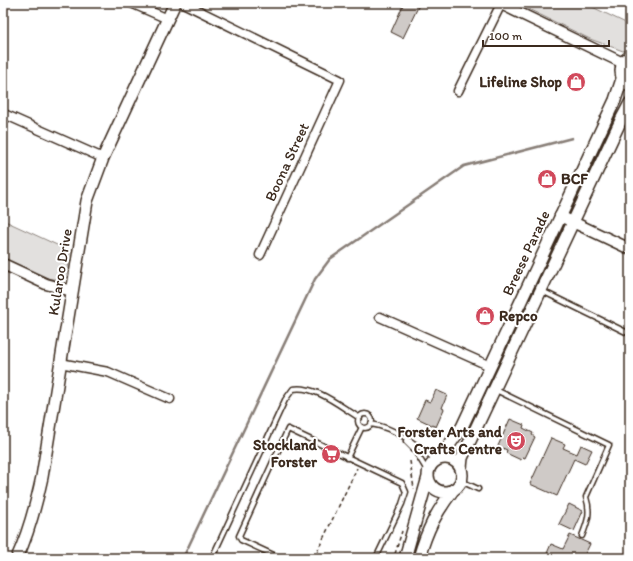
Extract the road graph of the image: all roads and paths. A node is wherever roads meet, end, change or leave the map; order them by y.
1 (131, 3) edge
2 (175, 3) edge
3 (183, 3) edge
4 (500, 3) edge
5 (168, 19) junction
6 (626, 59) edge
7 (626, 82) edge
8 (458, 91) dead end
9 (630, 103) edge
10 (4, 114) edge
11 (102, 158) junction
12 (560, 216) junction
13 (572, 222) junction
14 (630, 249) edge
15 (260, 255) dead end
16 (3, 264) edge
17 (540, 290) junction
18 (72, 291) junction
19 (380, 317) dead end
20 (630, 334) edge
21 (60, 363) junction
22 (490, 366) junction
23 (493, 389) junction
24 (170, 399) dead end
25 (360, 418) junction
26 (371, 424) junction
27 (362, 427) junction
28 (400, 434) junction
29 (348, 458) junction
30 (438, 459) junction
31 (357, 468) dead end
32 (461, 468) junction
33 (428, 474) junction
34 (458, 485) junction
35 (478, 489) dead end
36 (582, 536) dead end
37 (16, 558) edge
38 (212, 558) edge
39 (280, 558) edge
40 (314, 558) edge
41 (376, 558) edge
42 (405, 558) edge
43 (419, 558) edge

1 - 5 street
2 - 5 main road, Kularoo Drive
3 - 15 street, Boona Street
4 - 6 street
4 - 8 street
5 - 11 main road, Kularoo Drive
6 - 7 main road, Breese Parade
7 - 12 main road, Breese Parade
9 - 13 main road, Breese Parade
10 - 11 street
11 - 18 main road, Kularoo Drive
12 - 13 street
12 - 22 main road, Breese Parade
13 - 14 street
13 - 17 main road, Breese Parade
16 - 18 street
17 - 20 lane
17 - 23 main road, Breese Parade
18 - 21 main road, Kularoo Drive
19 - 22 street
21 - 24 street
21 - 37 main road, Kularoo Drive
22 - 30 main road, Breese Parade
23 - 32 main road, Breese Parade
23 - 36 lane
25 - 26 lane
25 - 27 lane
25 - 38 lane
26 - 27 lane
26 - 28 lane
27 - 29 lane
28 - 30 lane
28 - 33 lane
29 - 39 lane
29 - 41 lane
30 - 32 main road
30 - 33 main road
31 - 40 path
32 - 34 main road
33 - 34 main road
33 - 42 main road
34 - 35 lane
34 - 43 main road

